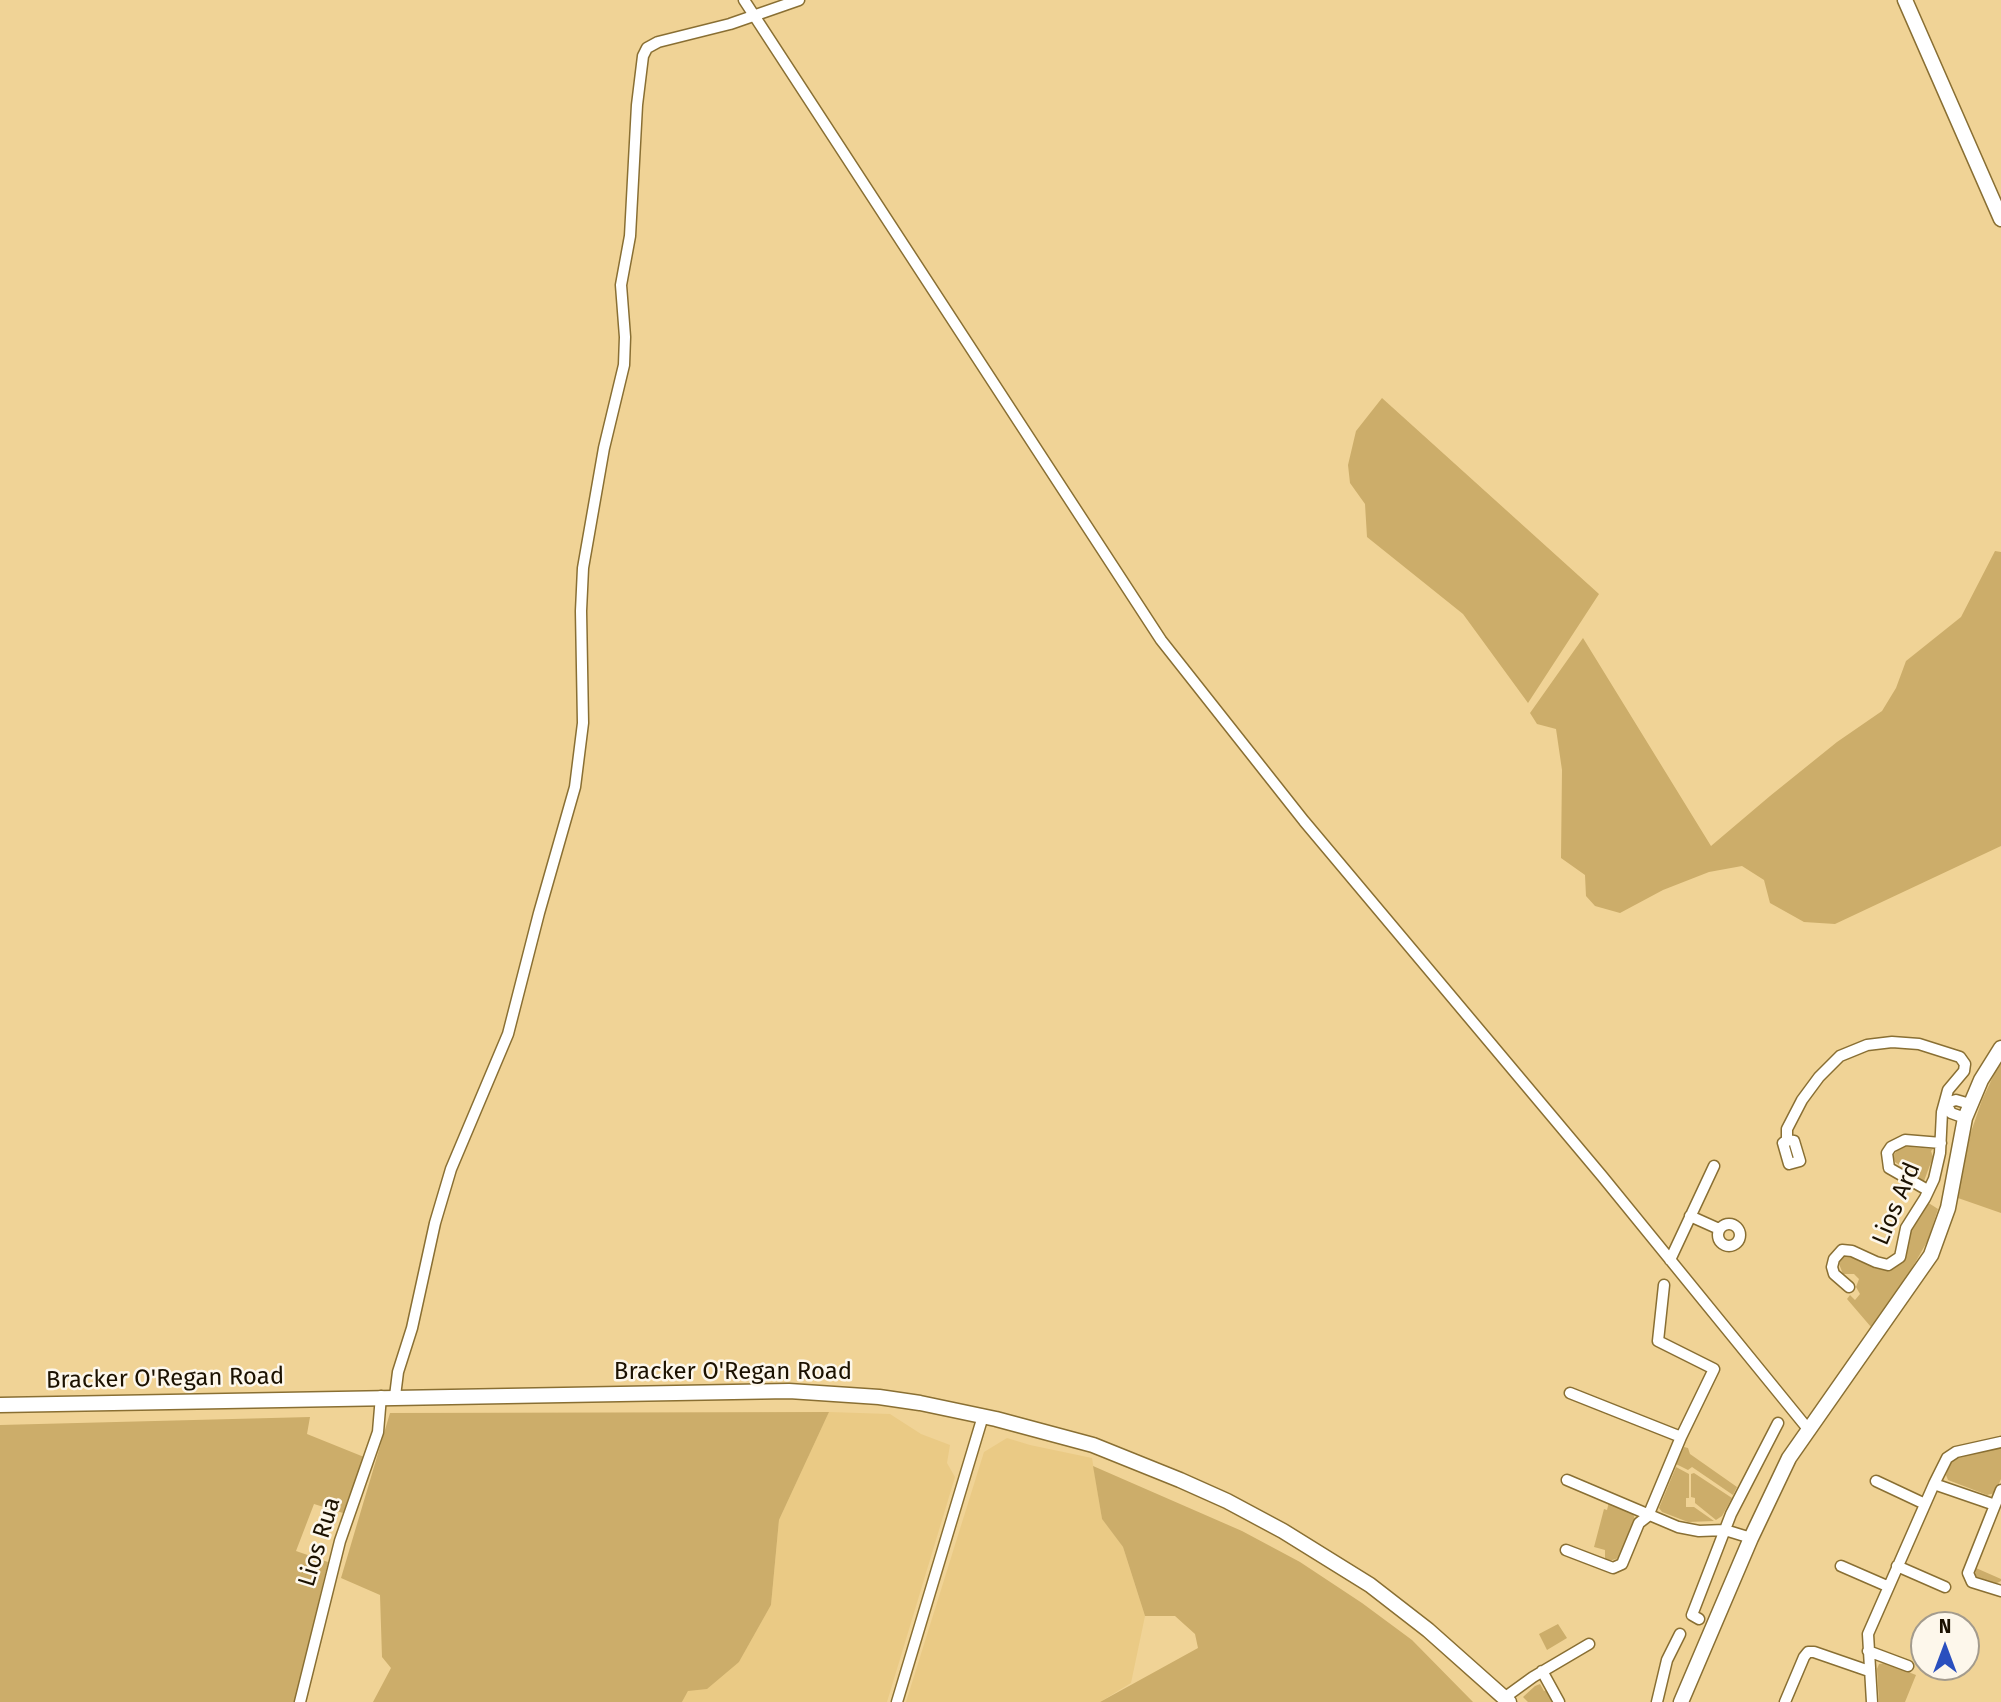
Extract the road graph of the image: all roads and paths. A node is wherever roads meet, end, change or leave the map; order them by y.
1 (744, 0) edge
2 (799, 0) edge
3 (1905, 0) edge
4 (755, 16) junction
5 (2001, 219) edge
6 (2001, 1048) edge
7 (1946, 1103) junction
8 (1968, 1111) junction
9 (1787, 1140) dead end
10 (1941, 1143) junction
11 (1714, 1166) dead end
12 (1924, 1188) dead end
13 (1690, 1216) junction
14 (1719, 1229) dead end
15 (1670, 1260) junction
16 (1664, 1285) dead end
17 (1849, 1287) dead end
18 (1570, 1393) dead end
19 (388, 1396) junction
20 (0, 1405) edge
21 (983, 1416) junction
22 (1778, 1423) dead end
23 (1808, 1429) junction
24 (1681, 1437) junction
25 (2001, 1442) edge
26 (1567, 1480) dead end
27 (1876, 1482) dead end
28 (1934, 1483) junction
29 (2001, 1490) edge
30 (1925, 1504) junction
31 (1995, 1505) junction
32 (1648, 1516) junction
33 (1726, 1530) junction
34 (1751, 1538) junction
35 (1566, 1550) dead end
36 (1841, 1566) dead end
37 (1897, 1566) junction
38 (1887, 1587) junction
39 (1945, 1587) dead end
40 (2001, 1591) edge
41 (1699, 1619) dead end
42 (1680, 1634) dead end
43 (1589, 1644) dead end
44 (1675, 1644) junction
45 (1688, 1648) dead end
46 (1868, 1651) junction
47 (1908, 1666) dead end
48 (1542, 1671) junction
49 (1869, 1671) junction
50 (1506, 1700) edge
51 (300, 1702) edge
52 (897, 1702) edge
53 (1559, 1702) edge
54 (1657, 1702) edge
55 (1681, 1702) edge
56 (1785, 1702) edge
57 (1872, 1702) edge

1 - 4 street
2 - 4 street, Lios Rua
3 - 5 main road
4 - 15 street
4 - 19 street, Lios Rua
6 - 8 main road
7 - 8 street
7 - 9 street, Lios Ard
7 - 10 street, Lios Ard
8 - 23 main road
10 - 12 street
10 - 17 street, Lios Ard
11 - 13 street
13 - 14 street
13 - 15 street
15 - 23 street
16 - 24 street
18 - 24 street
19 - 20 main road, Bracker O'Regan Road
19 - 21 main road, Bracker O'Regan Road
19 - 51 street, Lios Rua
21 - 50 main road, Bracker O'Regan Road
21 - 52 street
22 - 33 street
23 - 34 main road
24 - 32 street
25 - 28 street
26 - 32 street
27 - 30 street
28 - 30 street
28 - 31 street
29 - 31 street
30 - 37 street
31 - 40 street
32 - 33 street
32 - 35 street
33 - 34 street
33 - 41 street
34 - 55 main road
36 - 38 street
37 - 38 street
37 - 39 street
38 - 46 street
42 - 44 street
43 - 48 street
44 - 45 street
44 - 54 street
46 - 47 street
46 - 49 street
48 - 50 street
48 - 53 street
49 - 56 street
49 - 57 street

